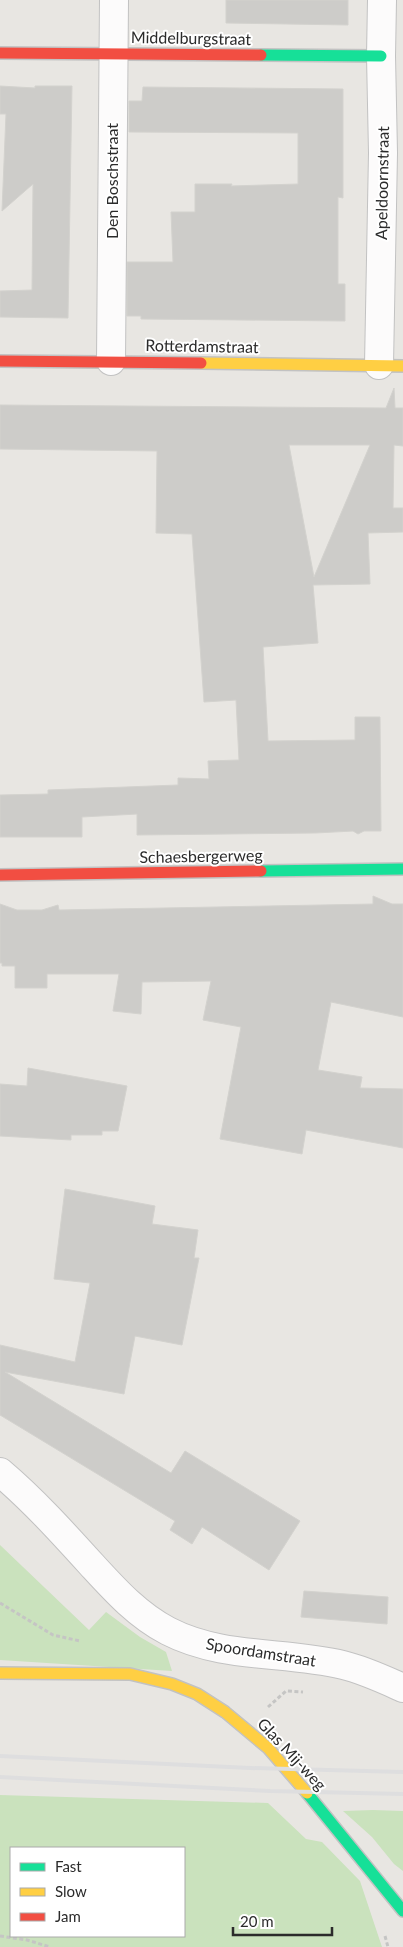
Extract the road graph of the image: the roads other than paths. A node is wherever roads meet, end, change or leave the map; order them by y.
1 (114, 0) edge
2 (382, 0) edge
3 (0, 53) edge
4 (113, 53) junction
5 (381, 56) junction
6 (393, 154) edge
7 (0, 361) edge
8 (111, 361) junction
9 (391, 365) edge
10 (403, 869) edge
11 (0, 875) edge
12 (0, 1472) edge
13 (0, 1673) edge
14 (403, 1688) edge
15 (403, 1911) edge

1 - 4 street, Den Boschstraat
2 - 5 street, Apeldoornstraat
3 - 4 street, Middelburgstraat
4 - 5 street, Middelburgstraat
4 - 8 street, Den Boschstraat
5 - 6 street, Apeldoornstraat
6 - 9 street, Apeldoornstraat
7 - 8 street, Rotterdamstraat
8 - 9 street, Rotterdamstraat
10 - 11 street, Schaesbergerweg
12 - 14 street, Spoordamstraat
13 - 15 street, Glas Mij-weg

